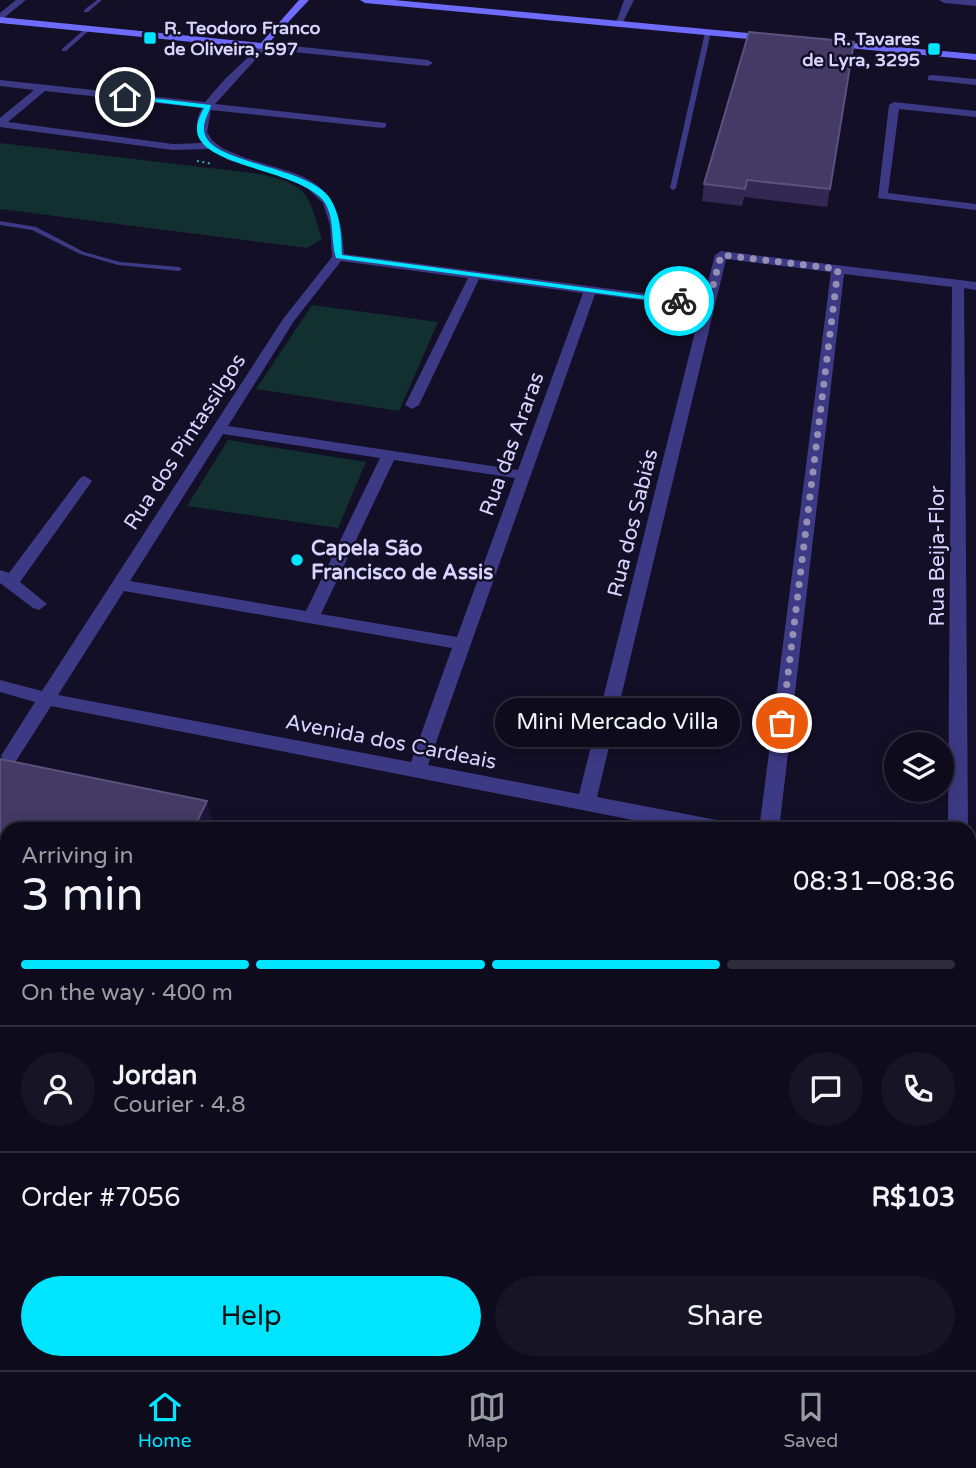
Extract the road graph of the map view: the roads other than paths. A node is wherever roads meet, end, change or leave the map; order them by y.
1 (21, 0) edge
2 (100, 0) edge
3 (304, 0) edge
4 (365, 0) edge
5 (629, 0) edge
6 (944, 0) edge
7 (976, 3) edge
8 (86, 11) dead end
9 (0, 19) edge
10 (618, 24) junction
11 (89, 28) junction
12 (708, 32) junction
13 (775, 38) edge
14 (815, 42) edge
15 (263, 46) junction
16 (64, 50) dead end
17 (976, 57) edge
18 (428, 63) dead end
19 (932, 78) dead end
20 (976, 82) edge
21 (0, 83) edge
22 (42, 88) junction
23 (208, 106) junction
24 (976, 114) edge
25 (0, 124) edge
26 (382, 125) dead end
27 (210, 146) junction
28 (673, 188) dead end
29 (976, 207) edge
30 (0, 223) edge
31 (338, 257) junction
32 (179, 269) dead end
33 (838, 269) junction
34 (475, 275) junction
35 (958, 283) junction
36 (976, 286) edge
37 (590, 290) junction
38 (708, 305) junction
39 (412, 405) dead end
40 (219, 429) junction
41 (388, 455) junction
42 (523, 475) junction
43 (85, 481) dead end
44 (6, 579) edge
45 (119, 585) junction
46 (39, 604) dead end
47 (311, 618) junction
48 (463, 644) junction
49 (0, 686) edge
50 (46, 699) junction
51 (10, 756) dead end
52 (417, 770) junction
53 (586, 802) junction
54 (687, 822) edge
55 (770, 822) edge
56 (958, 822) edge

1 - 9 street
2 - 8 lane
3 - 15 main road
4 - 10 main road
5 - 10 street
6 - 7 street
9 - 11 main road
10 - 12 main road
11 - 15 main road
11 - 16 lane
12 - 13 main road
12 - 28 lane
14 - 17 main road
15 - 18 street
15 - 23 street
19 - 20 street
21 - 22 street
22 - 23 street
22 - 25 street
23 - 26 street
23 - 27 street
24 - 29 street
25 - 27 street
27 - 31 street
30 - 32 lane
31 - 34 street
31 - 40 street, Rua dos Pintassilgos
33 - 35 street
33 - 38 street, Rua dos Sabiás
33 - 55 street
34 - 37 street
34 - 39 street
35 - 36 street
35 - 56 street, Rua Beija-Flor
37 - 38 street
37 - 42 street, Rua das Araras
38 - 53 street, Rua dos Sabiás
40 - 41 street
40 - 45 street, Rua dos Pintassilgos
41 - 42 street
41 - 47 street
42 - 48 street, Rua das Araras
43 - 44 street
44 - 46 street
45 - 47 street
45 - 50 street, Rua dos Pintassilgos
47 - 48 street
48 - 52 street, Rua das Araras
49 - 50 street, Avenida dos Cardeais
50 - 51 street, Rua dos Pintassilgos
50 - 52 street, Avenida dos Cardeais
52 - 53 street, Avenida dos Cardeais
53 - 54 street, Avenida dos Cardeais

